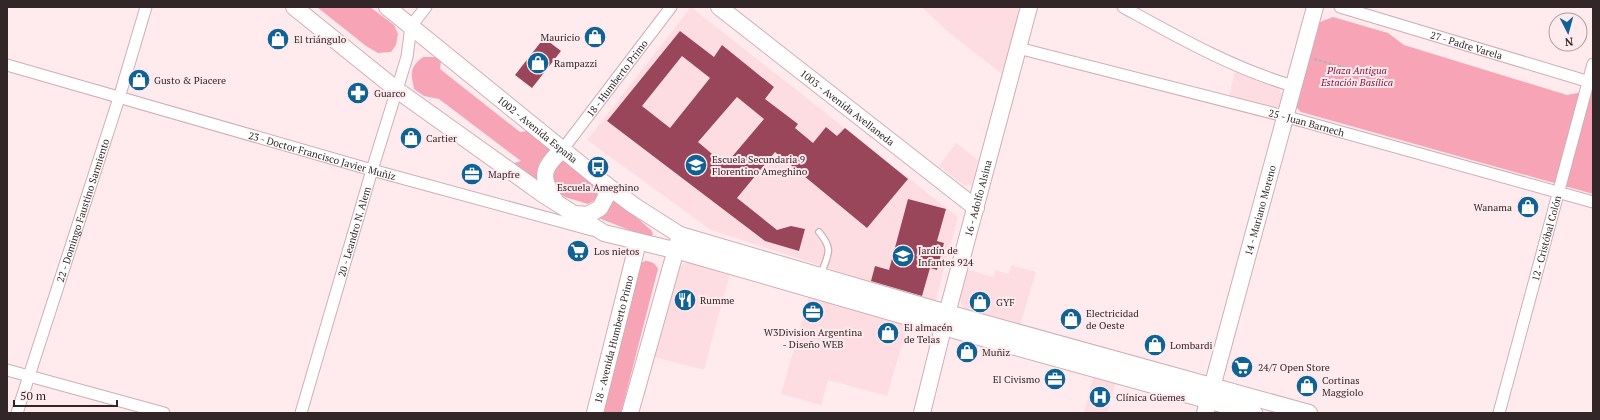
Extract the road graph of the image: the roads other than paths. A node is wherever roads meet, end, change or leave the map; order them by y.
1 (146, 7) edge
2 (294, 7) edge
3 (387, 7) edge
4 (426, 7) edge
5 (671, 7) edge
6 (719, 7) edge
7 (1028, 7) edge
8 (1123, 7) edge
9 (1315, 7) edge
10 (1340, 7) edge
11 (734, 12) edge
12 (411, 26) junction
13 (1018, 48) junction
14 (1593, 64) edge
15 (7, 65) edge
16 (1591, 82) edge
17 (1293, 86) junction
18 (397, 90) junction
19 (118, 98) junction
20 (1284, 116) junction
21 (563, 149) junction
22 (372, 170) junction
23 (605, 184) junction
24 (1559, 193) junction
25 (1593, 202) edge
26 (557, 203) junction
27 (976, 208) junction
28 (575, 214) junction
29 (819, 232) dead end
30 (604, 233) junction
31 (680, 235) junction
32 (638, 242) junction
33 (675, 251) junction
34 (820, 276) junction
35 (945, 320) junction
36 (7, 370) edge
37 (28, 376) junction
38 (1208, 400) edge
39 (16, 413) edge
40 (164, 413) edge
41 (301, 413) edge
42 (595, 413) edge
43 (630, 413) edge
44 (922, 413) edge
45 (1254, 413) edge
46 (1309, 413) edge
47 (1499, 413) edge

1 - 19 street, 22 - Domingo Faustino Sarmiento
2 - 18 street
3 - 12 street, 1002 - Avenida España
4 - 12 street
5 - 21 street, 18 - Humberto Primo
6 - 11 street, 1003 - Avenida Avellaneda
7 - 13 street, 16 - Adolfo Alsina
8 - 17 street
9 - 17 street, 14 - Mariano Moreno
10 - 16 street, 27 - Padre Varela
11 - 27 street, 1003 - Avenida Avellaneda
12 - 18 street, 20 - Leandro N. Alem
12 - 21 street, 1002 - Avenida España
13 - 20 street, 25 - Juan Barnech
13 - 27 street, 16 - Adolfo Alsina
14 - 16 street, 12 - Cristóbal Colón
15 - 19 street, 23 - Doctor Francisco Javier Muñiz
16 - 24 street, 12 - Cristóbal Colón
17 - 20 street, 14 - Mariano Moreno
18 - 22 street, 20 - Leandro N. Alem
18 - 26 street
19 - 22 street, 23 - Doctor Francisco Javier Muñiz
19 - 37 street, 22 - Domingo Faustino Sarmiento
20 - 24 street, 25 - Juan Barnech
20 - 38 street, 14 - Mariano Moreno
21 - 23 street, 1002 - Avenida España
21 - 26 street
22 - 30 street, 23 - Doctor Francisco Javier Muñiz
22 - 41 street, 20 - Leandro N. Alem
23 - 28 street
23 - 31 street, 1002 - Avenida España
24 - 25 street, 25 - Juan Barnech
24 - 47 street, 12 - Cristóbal Colón
26 - 28 street
27 - 35 street, 16 - Adolfo Alsina
28 - 30 street
29 - 34 lane
30 - 32 street, 23 - Doctor Francisco Javier Muñiz
31 - 33 street
31 - 34 street, 1002 - Avenida España
32 - 33 street, 23 - Doctor Francisco Javier Muñiz
32 - 42 street, 18 - Avenida Humberto Primo
33 - 35 street, 23 - Doctor Francisco Javier Muñiz
33 - 43 street
34 - 35 street, 1002 - Avenida España
35 - 38 street
35 - 44 street, 16 - Adolfo Alsina
36 - 37 street
37 - 39 street, 22 - Domingo Faustino Sarmiento
37 - 40 street
38 - 45 street
38 - 46 street

